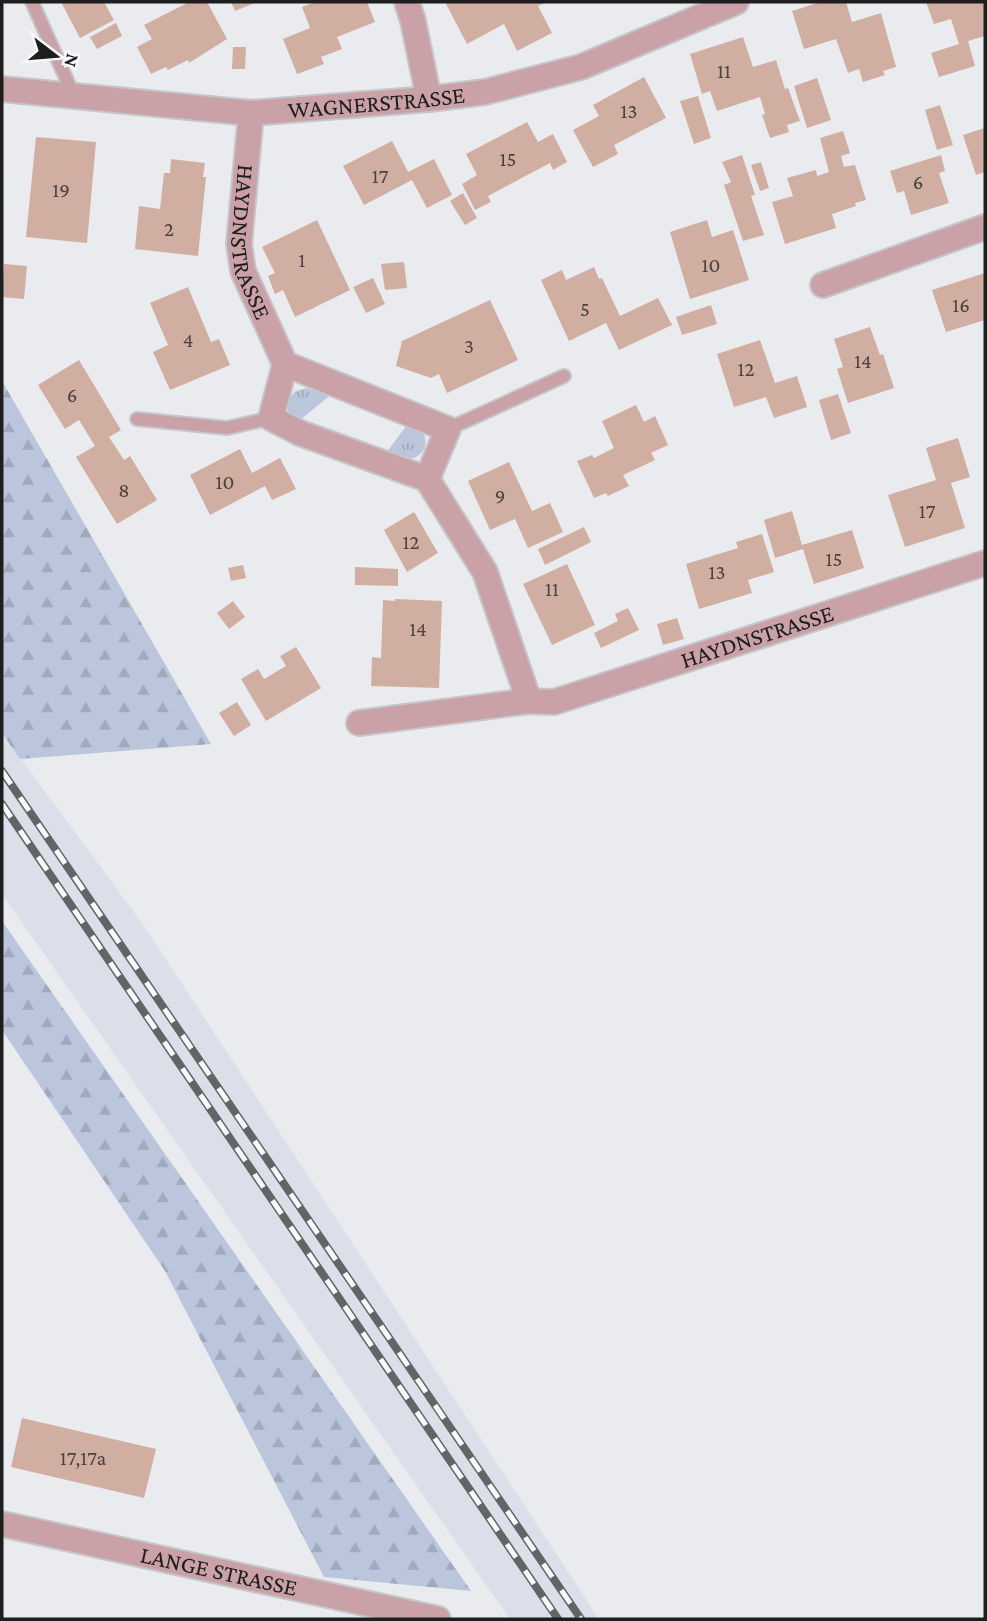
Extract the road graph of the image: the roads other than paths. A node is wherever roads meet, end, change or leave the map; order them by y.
1 (32, 2) edge
2 (407, 2) edge
3 (736, 2) edge
4 (2, 89) edge
5 (74, 96) junction
6 (429, 99) junction
7 (251, 113) junction
8 (985, 227) edge
9 (823, 285) dead end
10 (285, 364) junction
11 (564, 376) dead end
12 (271, 418) junction
13 (137, 419) dead end
14 (448, 429) junction
15 (427, 479) junction
16 (985, 562) edge
17 (529, 701) junction
18 (359, 723) dead end
19 (2, 1524) edge
20 (438, 1619) edge

1 - 5 lane
2 - 6 street
3 - 6 street, WAGNERSTRASSE
4 - 5 street, WAGNERSTRASSE
5 - 7 street, WAGNERSTRASSE
6 - 7 street, WAGNERSTRASSE
7 - 10 street, HAYDNSTRASSE
8 - 9 street
10 - 12 street
10 - 14 street
11 - 14 lane
12 - 13 lane
12 - 15 street
14 - 15 street
15 - 17 street
16 - 17 street, HAYDNSTRASSE
17 - 18 street, HAYDNSTRASSE
19 - 20 street, LANGE STRASSE

